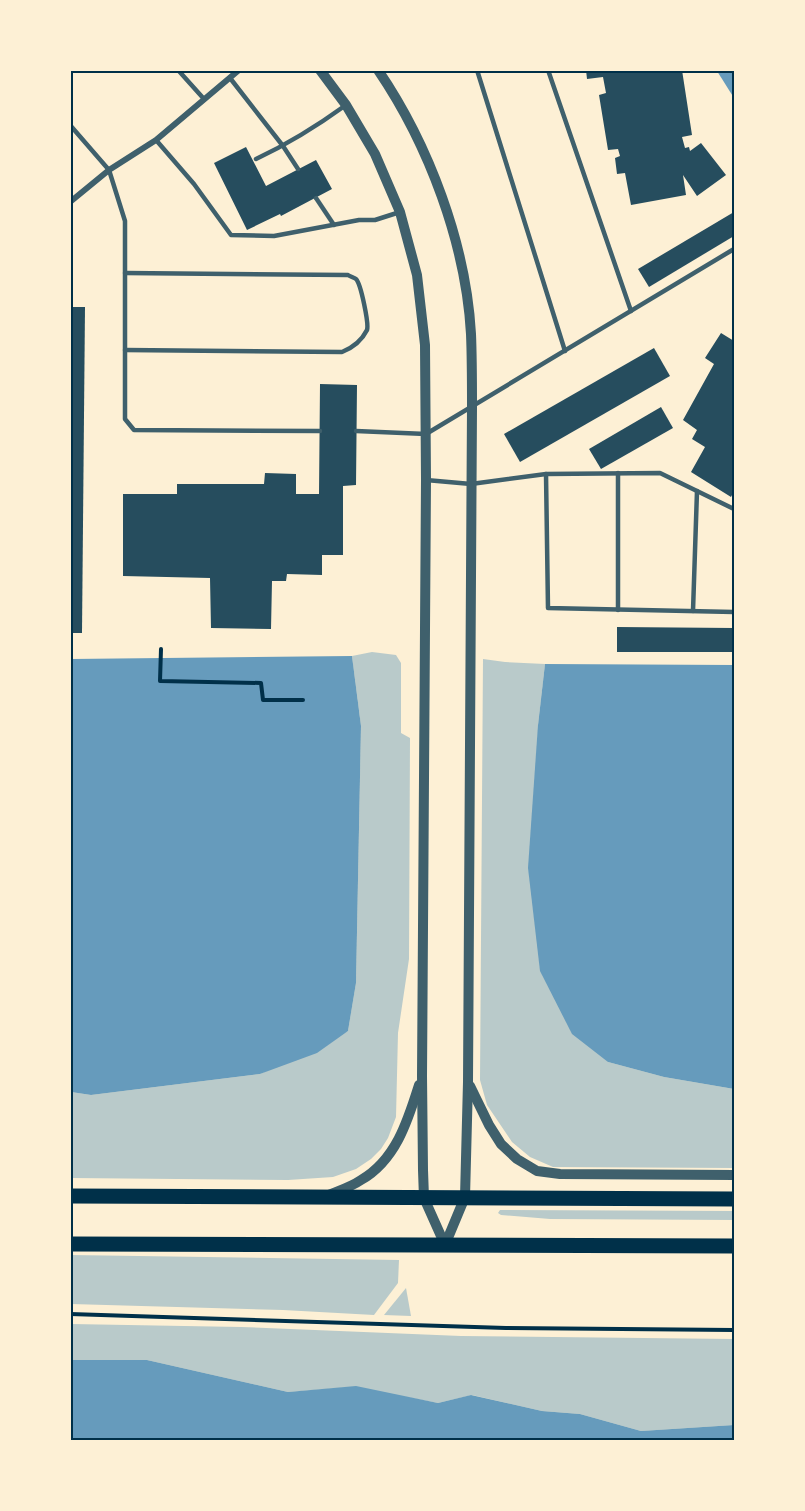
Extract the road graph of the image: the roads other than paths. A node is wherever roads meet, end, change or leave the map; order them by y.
1 (178, 70) edge
2 (239, 70) edge
3 (320, 70) edge
4 (477, 70) edge
5 (548, 70) edge
6 (383, 72) edge
7 (230, 78) junction
8 (204, 99) junction
9 (346, 105) junction
10 (70, 125) edge
11 (156, 140) junction
12 (283, 146) junction
13 (256, 159) dead end
14 (110, 170) junction
15 (298, 170) dead end
16 (316, 198) dead end
17 (70, 202) edge
18 (400, 212) junction
19 (334, 225) junction
20 (735, 249) edge
21 (125, 273) junction
22 (631, 311) junction
23 (125, 350) junction
24 (565, 351) junction
25 (472, 407) junction
26 (320, 431) dead end
27 (356, 431) dead end
28 (426, 434) junction
29 (618, 473) junction
30 (546, 474) junction
31 (426, 480) junction
32 (471, 484) junction
33 (697, 491) junction
34 (735, 509) edge
35 (618, 610) junction
36 (693, 611) junction
37 (735, 612) edge
38 (422, 1076) junction
39 (468, 1082) junction
40 (735, 1175) edge
41 (70, 1196) edge
42 (325, 1196) junction
43 (465, 1197) junction
44 (424, 1198) junction
45 (735, 1199) edge
46 (70, 1244) edge
47 (445, 1245) junction
48 (735, 1246) edge

1 - 8 lane
2 - 7 street
3 - 9 street
4 - 24 lane
5 - 22 lane
6 - 25 street
7 - 8 street
7 - 12 lane
8 - 11 street
9 - 12 lane
9 - 18 street
10 - 14 lane
11 - 14 street
11 - 19 lane
12 - 13 lane
12 - 15 lane
14 - 17 street
14 - 21 lane
16 - 19 lane
18 - 19 lane
18 - 28 street
20 - 22 lane
21 - 23 lane
21 - 23 lane
22 - 24 lane
23 - 26 lane
24 - 25 lane
25 - 28 lane
25 - 32 street
27 - 28 lane
28 - 31 street
29 - 30 lane
29 - 33 lane
29 - 35 lane
30 - 32 lane
30 - 35 lane
31 - 32 lane
31 - 38 street
32 - 39 street
33 - 34 lane
33 - 36 lane
35 - 36 lane
36 - 37 lane
38 - 42 street
38 - 44 street
39 - 40 street
39 - 43 street
41 - 42 main road
42 - 44 main road
43 - 44 main road
43 - 45 main road
43 - 47 street
44 - 47 street
46 - 47 main road
47 - 48 main road

